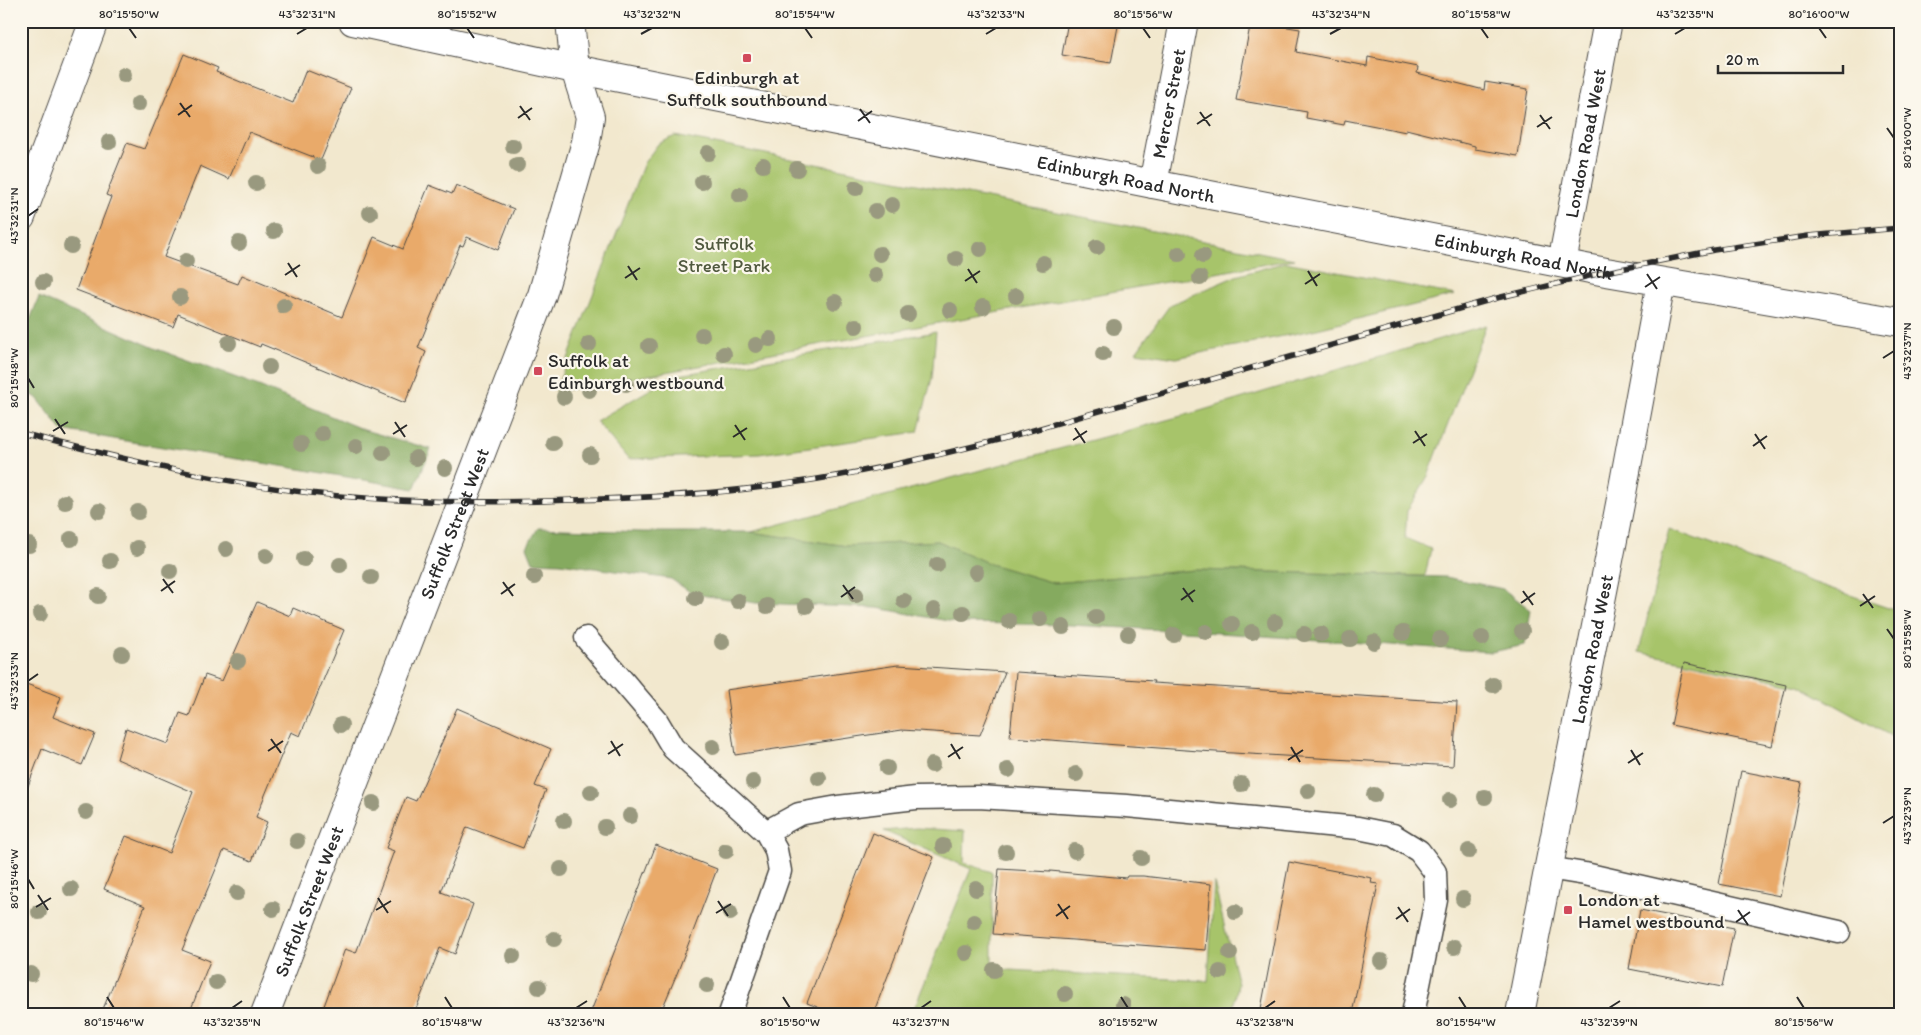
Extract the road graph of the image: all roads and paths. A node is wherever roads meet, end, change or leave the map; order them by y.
1 (94, 21) edge
2 (353, 21) edge
3 (570, 21) edge
4 (1184, 21) edge
5 (1608, 21) edge
6 (575, 69) junction
7 (1152, 184) junction
8 (21, 216) edge
9 (1562, 263) junction
10 (1661, 282) junction
11 (1900, 322) edge
12 (586, 638) dead end
13 (766, 832) junction
14 (1548, 868) junction
15 (1839, 932) dead end
16 (731, 1013) edge
17 (265, 1014) edge
18 (1413, 1014) edge
19 (1520, 1014) edge

1 - 8 street
2 - 6 street, Edinburgh Road North
3 - 6 street, Suffolk Street West
4 - 7 street, Mercer Street
5 - 9 street, London Road West
6 - 7 street, Edinburgh Road North
6 - 17 street, Suffolk Street West
7 - 9 street, Edinburgh Road North
9 - 10 street, Edinburgh Road North
10 - 11 street, Edinburgh Road North
10 - 14 street, London Road West
12 - 13 lane
13 - 16 lane
13 - 18 lane
14 - 15 lane
14 - 19 street, London Road West

